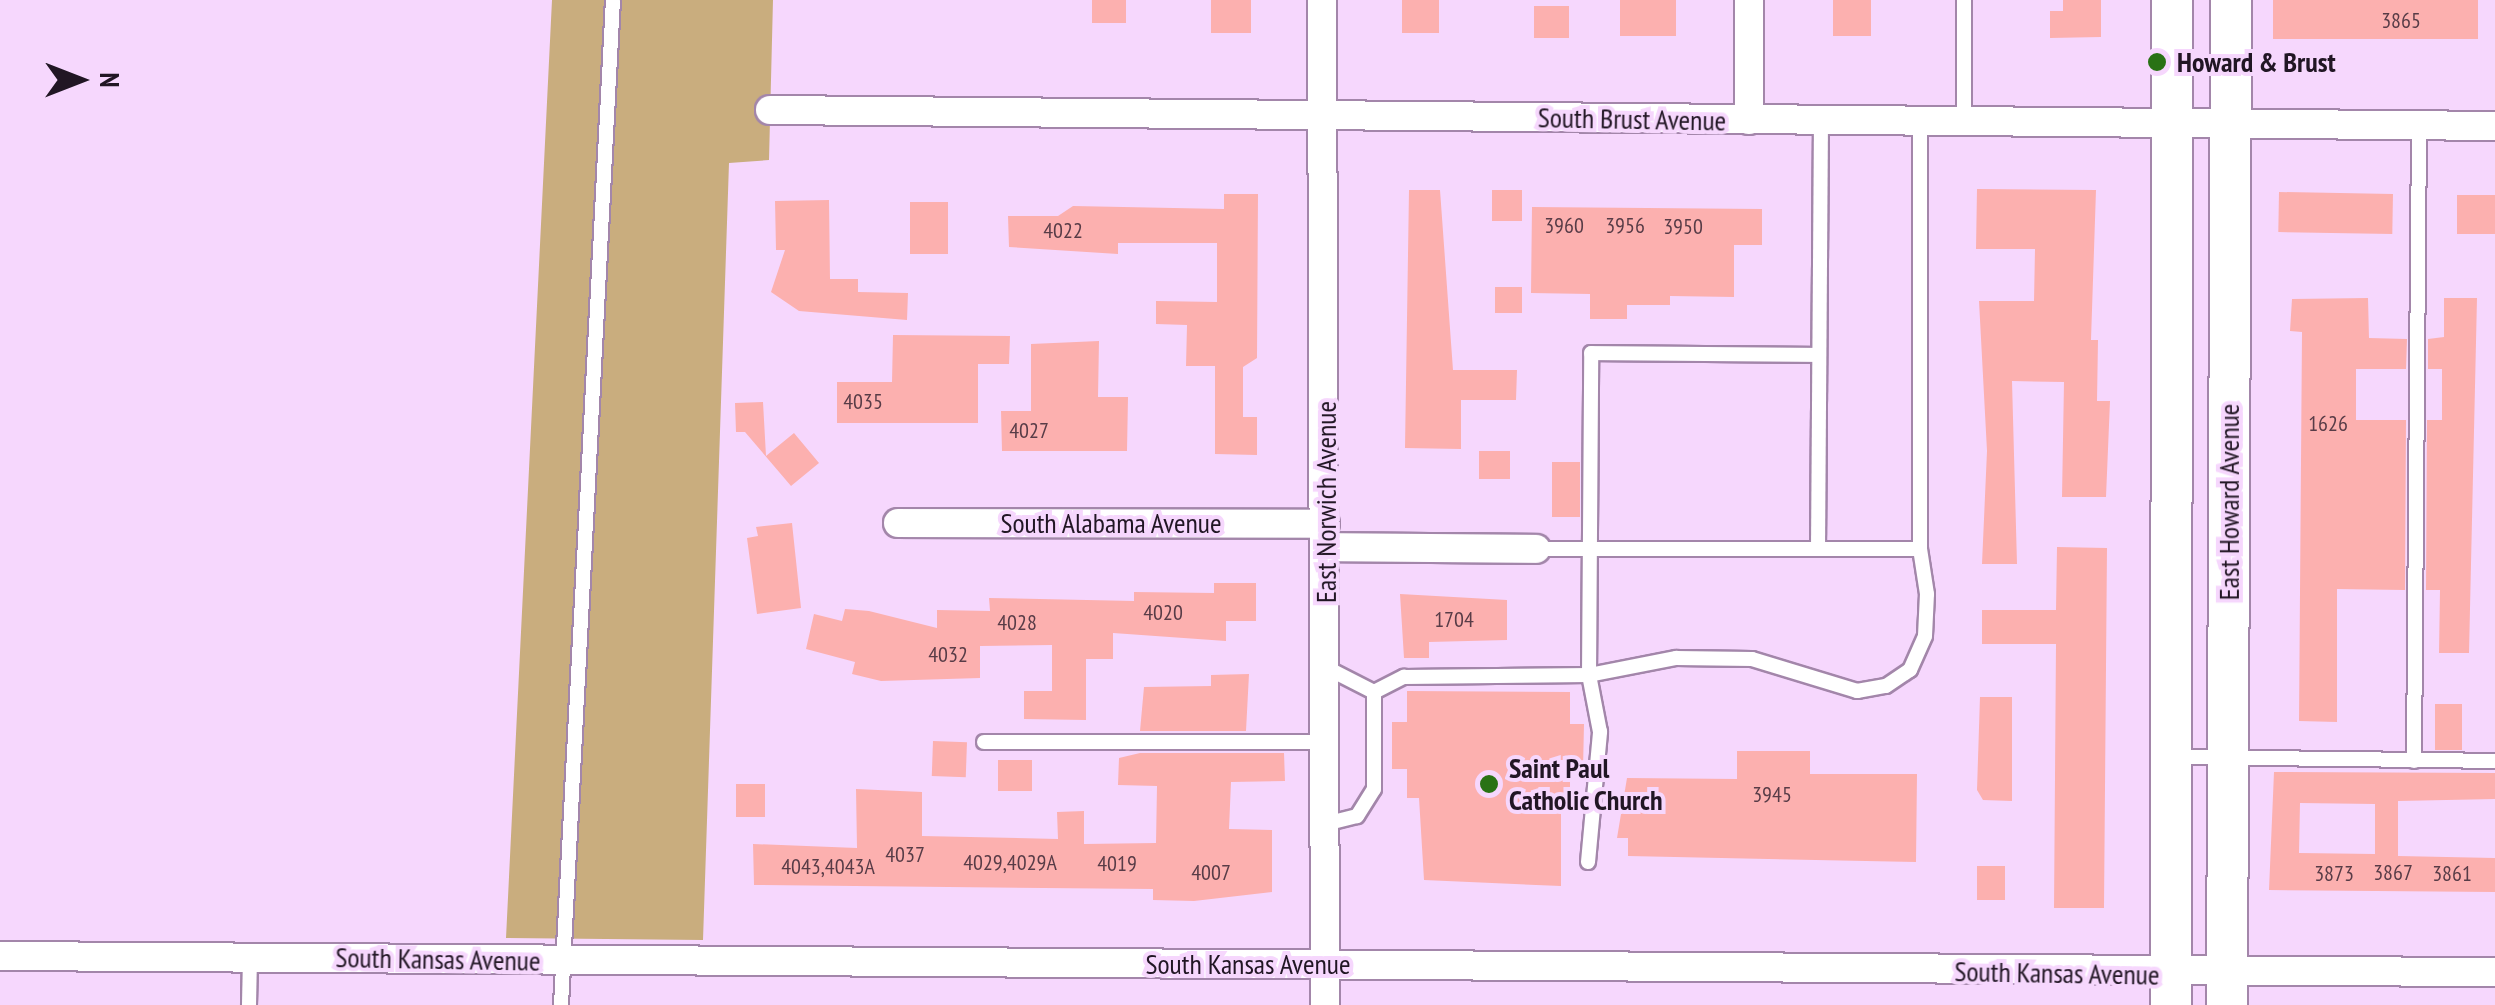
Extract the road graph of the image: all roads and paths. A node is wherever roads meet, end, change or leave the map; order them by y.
1 (613, 0) edge
2 (1322, 0) edge
3 (1749, 0) edge
4 (1964, 0) edge
5 (2172, 0) edge
6 (2231, 0) edge
7 (770, 110) dead end
8 (1329, 116) junction
9 (1749, 120) junction
10 (1820, 120) junction
11 (1920, 121) junction
12 (1964, 122) junction
13 (2172, 123) junction
14 (2230, 124) junction
15 (2495, 126) edge
16 (2419, 128) junction
17 (1819, 355) junction
18 (898, 523) dead end
19 (1325, 535) junction
20 (1536, 549) joint
21 (1590, 549) junction
22 (1818, 549) junction
23 (1920, 549) junction
24 (1325, 667) junction
25 (1588, 675) junction
26 (1374, 692) junction
27 (984, 742) dead end
28 (1325, 742) junction
29 (2172, 757) junction
30 (2228, 760) junction
31 (2414, 761) junction
32 (2495, 762) edge
33 (1325, 824) junction
34 (1588, 862) dead end
35 (0, 956) edge
36 (250, 956) junction
37 (564, 961) junction
38 (1325, 964) junction
39 (2495, 972) edge
40 (2171, 990) edge
41 (2226, 990) edge
42 (250, 1005) edge
43 (561, 1005) edge
44 (1325, 1005) edge

1 - 37 lane
2 - 8 street, East Norwich Avenue
3 - 9 street
4 - 12 lane
5 - 13 main road, East Howard Avenue
6 - 14 main road, East Howard Avenue
7 - 8 street, South Brust Avenue
8 - 9 street, South Brust Avenue
8 - 19 street, East Norwich Avenue
9 - 10 street, South Brust Avenue
10 - 11 street, South Brust Avenue
10 - 17 lane
11 - 12 street, South Brust Avenue
11 - 23 lane
12 - 13 street, South Brust Avenue
13 - 14 street, South Brust Avenue
13 - 29 main road, East Howard Avenue
14 - 16 street, South Brust Avenue
14 - 30 main road, East Howard Avenue
15 - 16 street, South Brust Avenue
16 - 31 lane
17 - 21 lane
17 - 22 lane
18 - 19 street, South Alabama Avenue
19 - 20 street, South Alabama Avenue
19 - 24 street, East Norwich Avenue
20 - 21 lane
21 - 22 lane
21 - 25 lane
22 - 23 lane
23 - 25 lane
24 - 26 lane
24 - 28 street, East Norwich Avenue
25 - 26 lane
25 - 34 lane
26 - 33 lane
27 - 28 lane
28 - 33 street, East Norwich Avenue
29 - 30 lane
29 - 40 main road, East Howard Avenue
30 - 31 lane
30 - 41 main road, East Howard Avenue
31 - 32 lane
33 - 38 street, East Norwich Avenue
35 - 36 street, South Kansas Avenue
36 - 37 street, South Kansas Avenue
36 - 42 lane
37 - 38 street, South Kansas Avenue
37 - 43 lane
38 - 40 street, South Kansas Avenue
38 - 44 street, East Norwich Avenue
39 - 41 street, South Kansas Avenue
40 - 41 street, South Kansas Avenue

